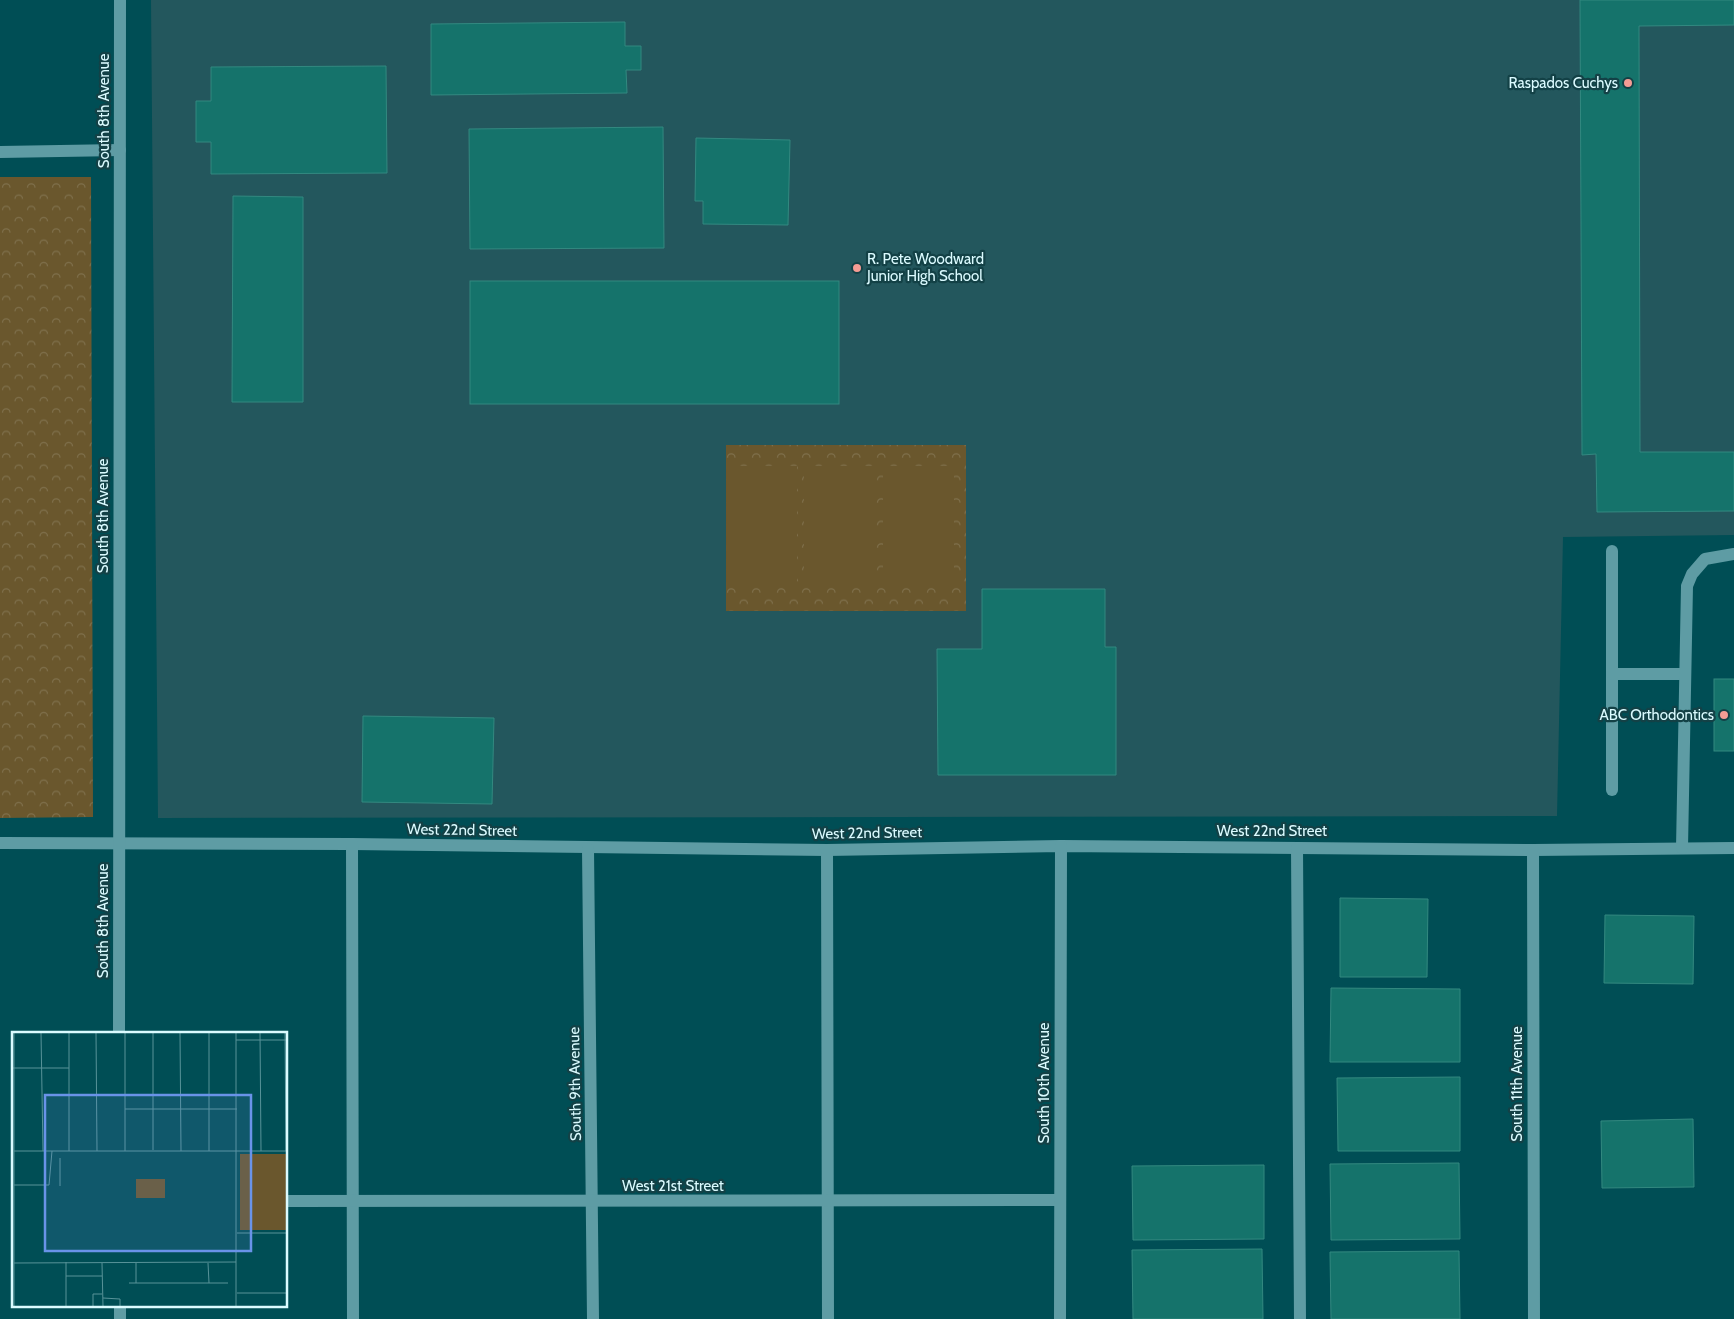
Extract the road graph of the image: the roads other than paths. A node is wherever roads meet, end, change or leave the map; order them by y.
1 (120, 0) edge
2 (120, 150) junction
3 (0, 152) edge
4 (1612, 550) dead end
5 (1734, 554) edge
6 (1612, 674) junction
7 (1684, 674) junction
8 (1612, 790) dead end
9 (119, 843) junction
10 (0, 844) edge
11 (352, 844) junction
12 (1061, 846) junction
13 (1297, 848) junction
14 (1682, 848) junction
15 (1734, 848) edge
16 (588, 849) junction
17 (827, 850) junction
18 (1533, 850) junction
19 (119, 1032) edge
20 (1060, 1200) junction
21 (288, 1201) edge
22 (353, 1201) junction
23 (828, 1201) junction
24 (593, 1202) junction
25 (120, 1306) edge
26 (120, 1319) edge
27 (353, 1319) edge
28 (593, 1319) edge
29 (828, 1319) edge
30 (1060, 1319) edge
31 (1300, 1319) edge
32 (1534, 1319) edge

1 - 2 street, South 8th Avenue
2 - 3 street
2 - 9 street, South 8th Avenue
4 - 6 street
5 - 7 street
6 - 7 street
6 - 8 street
7 - 14 street
9 - 10 street, West 22nd Street
9 - 11 street, West 22nd Street
9 - 19 street, South 8th Avenue
11 - 16 street, West 22nd Street
11 - 22 street
12 - 13 street, West 22nd Street
12 - 17 street, West 22nd Street
12 - 20 street, South 10th Avenue
13 - 18 street, West 22nd Street
13 - 31 street
14 - 15 street, West 22nd Street
14 - 18 street, West 22nd Street
16 - 17 street, West 22nd Street
16 - 24 street, South 9th Avenue
17 - 23 street
18 - 32 street, South 11th Avenue
20 - 23 street, West 21st Street
20 - 30 street, South 10th Avenue
21 - 22 street, West 21st Street
22 - 24 street, West 21st Street
22 - 27 street
23 - 24 street, West 21st Street
23 - 29 street
24 - 28 street, South 9th Avenue
25 - 26 street

